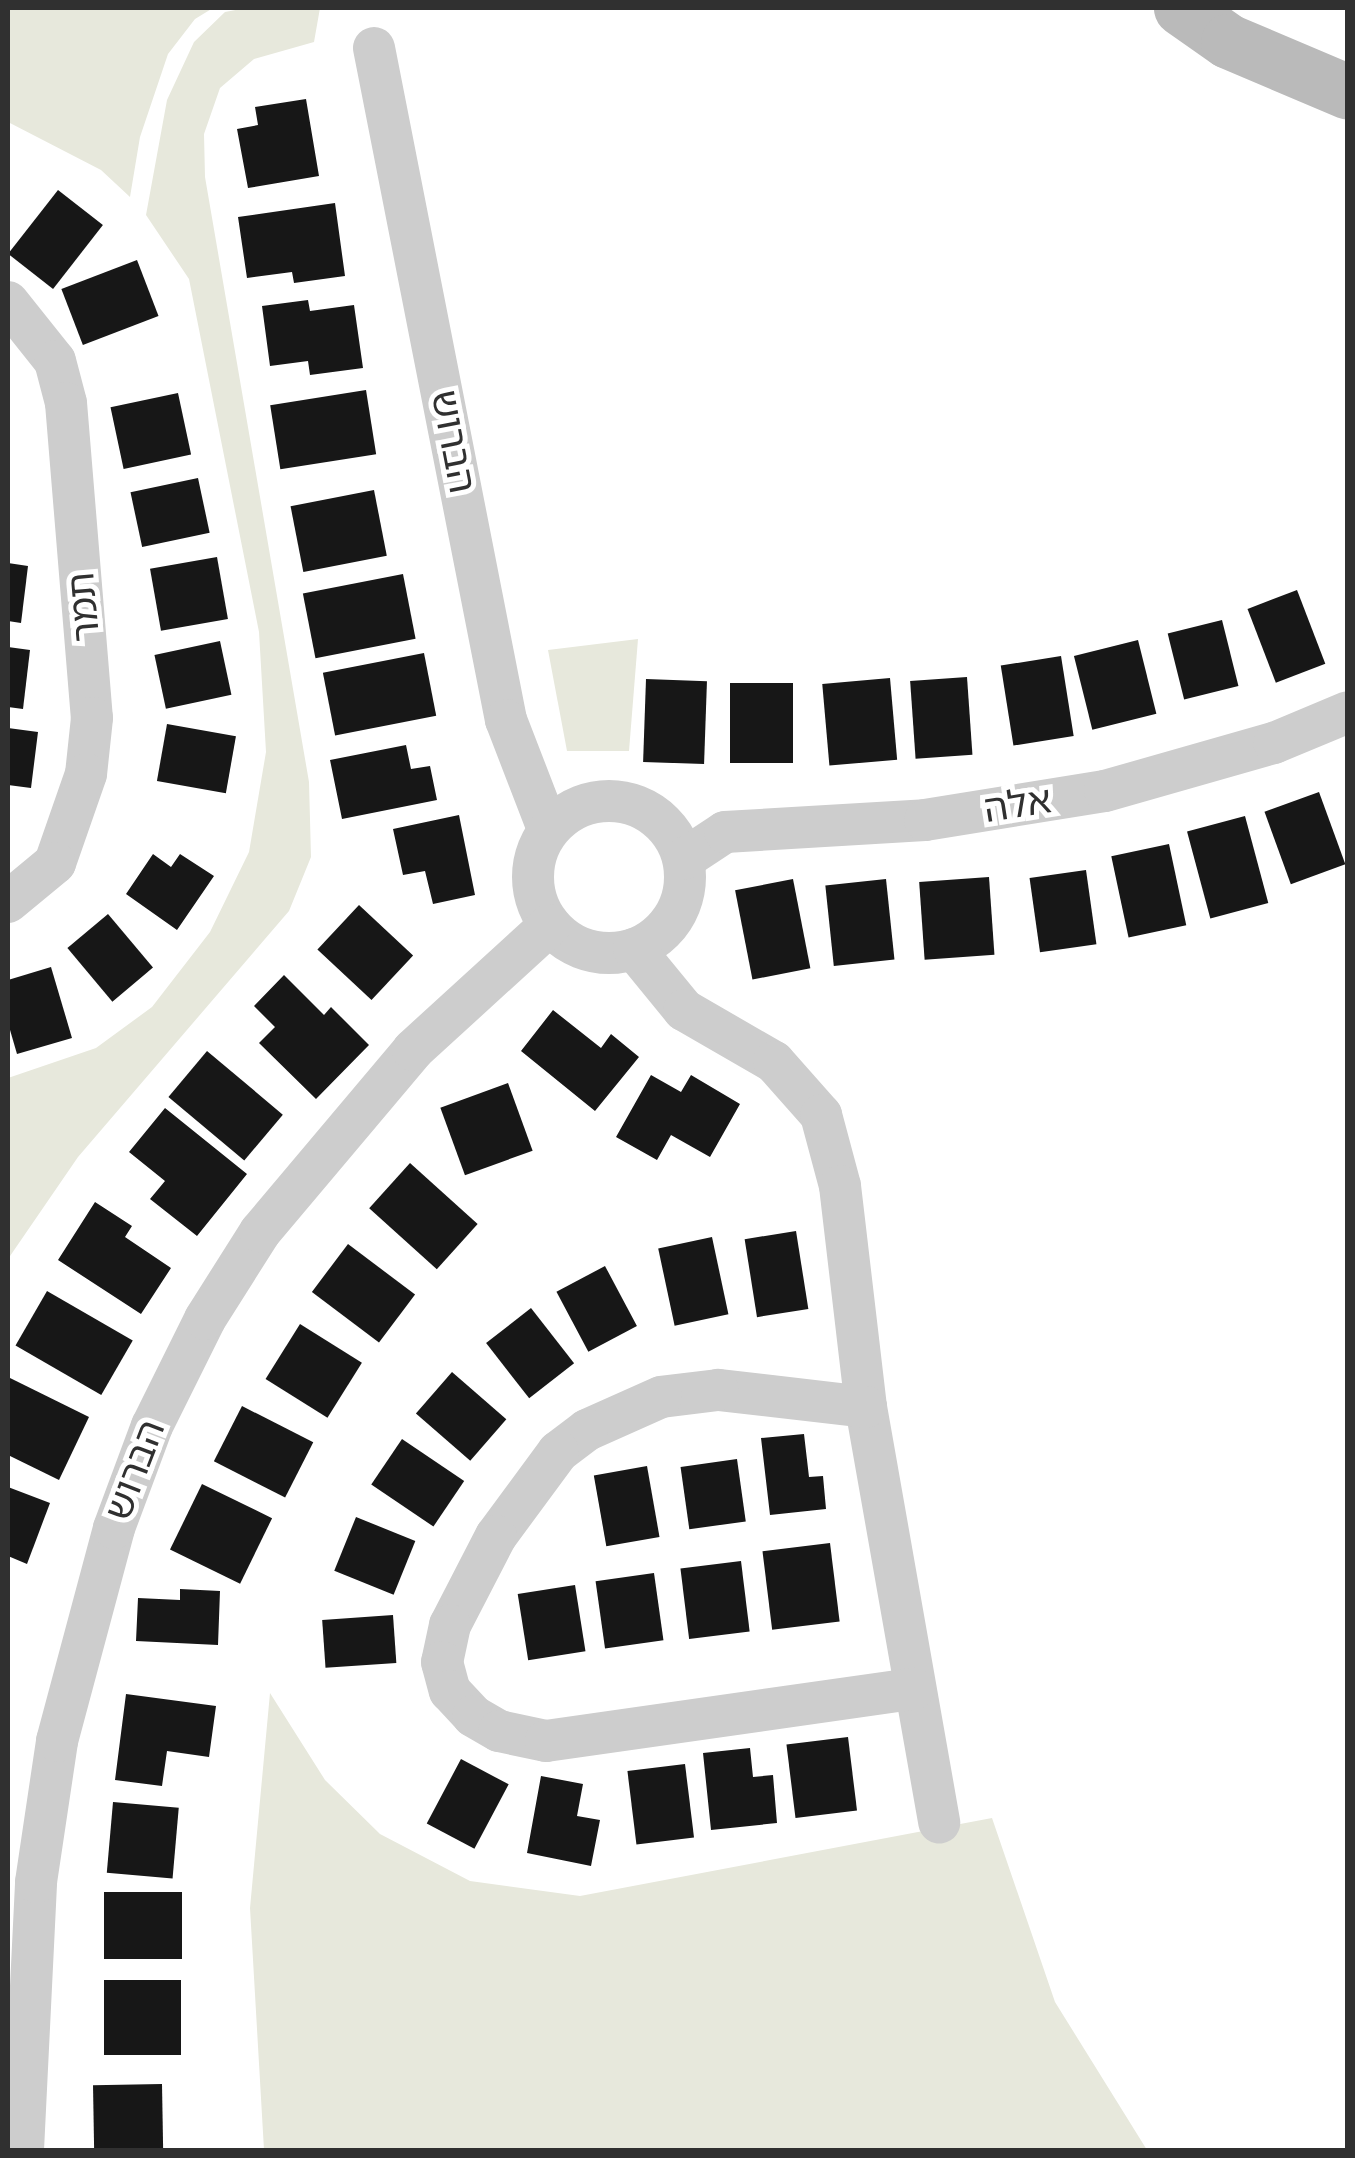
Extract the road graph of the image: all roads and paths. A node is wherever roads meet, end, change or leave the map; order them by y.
1 (1181, 8) edge
2 (374, 48) dead end
3 (1348, 92) edge
4 (8, 302) edge
5 (1348, 712) edge
6 (548, 830) junction
7 (684, 859) junction
8 (8, 902) edge
9 (550, 925) junction
10 (634, 950) junction
11 (866, 1407) junction
12 (913, 1689) junction
13 (939, 1822) dead end
14 (23, 2150) edge

1 - 3 street
2 - 6 street, הברוש
4 - 8 street, תמר
5 - 7 street, אלה
6 - 7 street
6 - 9 street
7 - 10 street
9 - 10 street
9 - 14 street, הברוש
10 - 11 street
11 - 12 street
11 - 12 street
12 - 13 street

